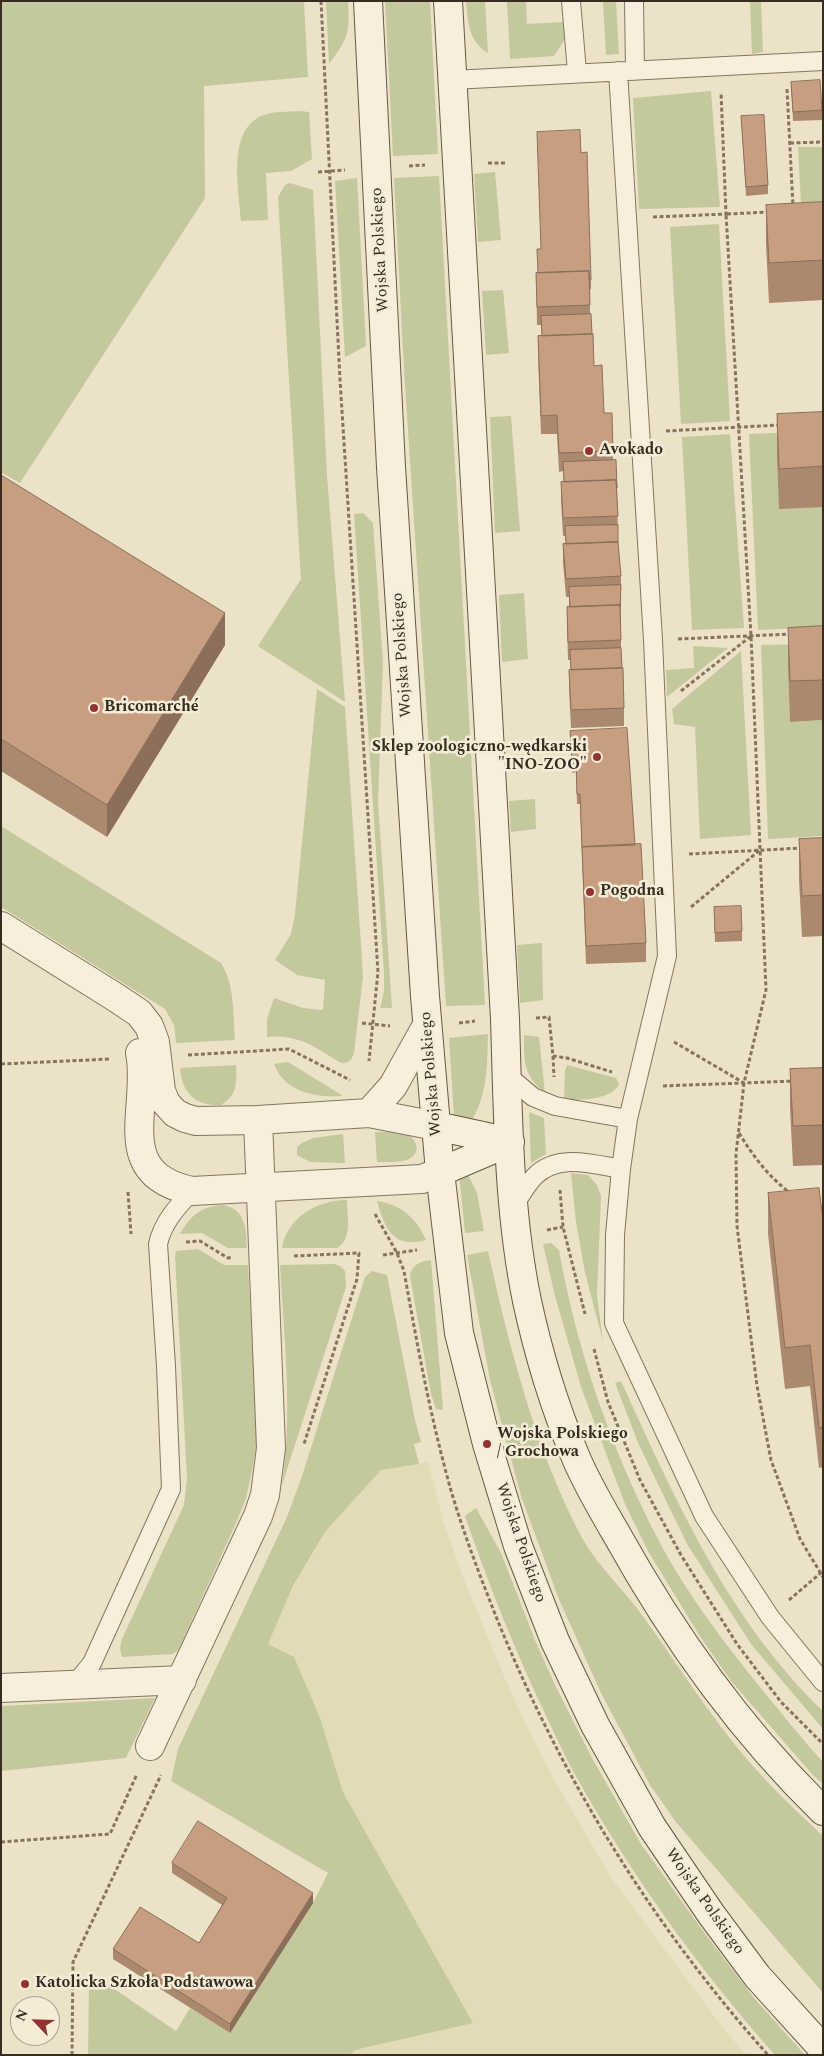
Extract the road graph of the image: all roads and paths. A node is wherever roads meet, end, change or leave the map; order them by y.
1 (368, 1) edge
2 (448, 1) edge
3 (572, 1) edge
4 (634, 1) edge
5 (823, 61) edge
6 (786, 64) junction
7 (720, 67) junction
8 (626, 71) junction
9 (577, 72) junction
10 (452, 80) junction
11 (790, 142) junction
12 (823, 142) edge
13 (507, 162) dead end
14 (457, 164) junction
15 (377, 168) junction
16 (318, 172) dead end
17 (793, 210) edge
18 (774, 212) edge
19 (726, 214) junction
20 (627, 218) junction
21 (785, 425) edge
22 (738, 427) junction
23 (641, 433) junction
24 (796, 634) edge
25 (751, 636) junction
26 (653, 640) junction
27 (656, 711) junction
28 (805, 848) edge
29 (760, 850) junction
30 (663, 855) junction
31 (1, 926) edge
32 (666, 928) junction
33 (129, 1008) junction
34 (427, 1025) junction
35 (650, 1027) junction
36 (507, 1075) junction
37 (803, 1081) edge
38 (744, 1083) junction
39 (635, 1087) junction
40 (369, 1113) junction
41 (628, 1119) junction
42 (258, 1120) junction
43 (436, 1126) junction
44 (739, 1132) junction
45 (510, 1142) junction
46 (621, 1169) junction
47 (440, 1172) junction
48 (261, 1186) junction
49 (192, 1191) junction
50 (795, 1196) edge
51 (515, 1204) junction
52 (822, 1574) edge
53 (770, 1616) junction
54 (182, 1680) junction
55 (823, 1682) edge
56 (76, 1684) junction
57 (1, 1688) edge
58 (150, 1746) joint
59 (163, 1770) dead end
60 (823, 1811) edge
61 (1, 1842) edge
62 (823, 2049) edge
63 (72, 2055) edge

1 - 15 street, Wojska Polskiego
2 - 10 street
3 - 9 lane
4 - 8 lane
5 - 6 lane
6 - 7 lane
6 - 11 path
7 - 8 lane
7 - 19 path
8 - 9 lane
8 - 20 lane
9 - 10 lane
10 - 14 street
11 - 12 path
11 - 17 path
13 - 14 path
14 - 15 path
14 - 36 street
15 - 16 path
15 - 34 street, Wojska Polskiego
18 - 19 path
19 - 20 path
19 - 22 path
20 - 23 lane
21 - 22 path
22 - 23 path
22 - 25 path
23 - 26 lane
24 - 25 path
25 - 26 path
25 - 27 path
25 - 29 path
26 - 27 lane
27 - 30 lane
28 - 29 path
29 - 30 path
29 - 32 path
29 - 38 path
30 - 32 lane
31 - 33 street
32 - 35 lane
33 - 42 street
33 - 49 street
34 - 40 street
34 - 43 street, Wojska Polskiego
35 - 38 path
35 - 39 lane
36 - 41 lane
36 - 45 street
37 - 38 path
38 - 39 path
38 - 44 path
39 - 41 lane
40 - 42 street
40 - 43 street
41 - 46 lane
42 - 48 street
43 - 45 street
43 - 47 street, Wojska Polskiego
44 - 50 path
44 - 52 path
45 - 47 street
45 - 51 street
46 - 51 lane
46 - 53 lane
47 - 48 street
47 - 62 street, Wojska Polskiego
48 - 49 street
48 - 54 street
49 - 56 lane
51 - 60 street
52 - 53 path
53 - 55 lane
54 - 56 street
54 - 58 street
56 - 57 street
58 - 61 path
59 - 63 path

